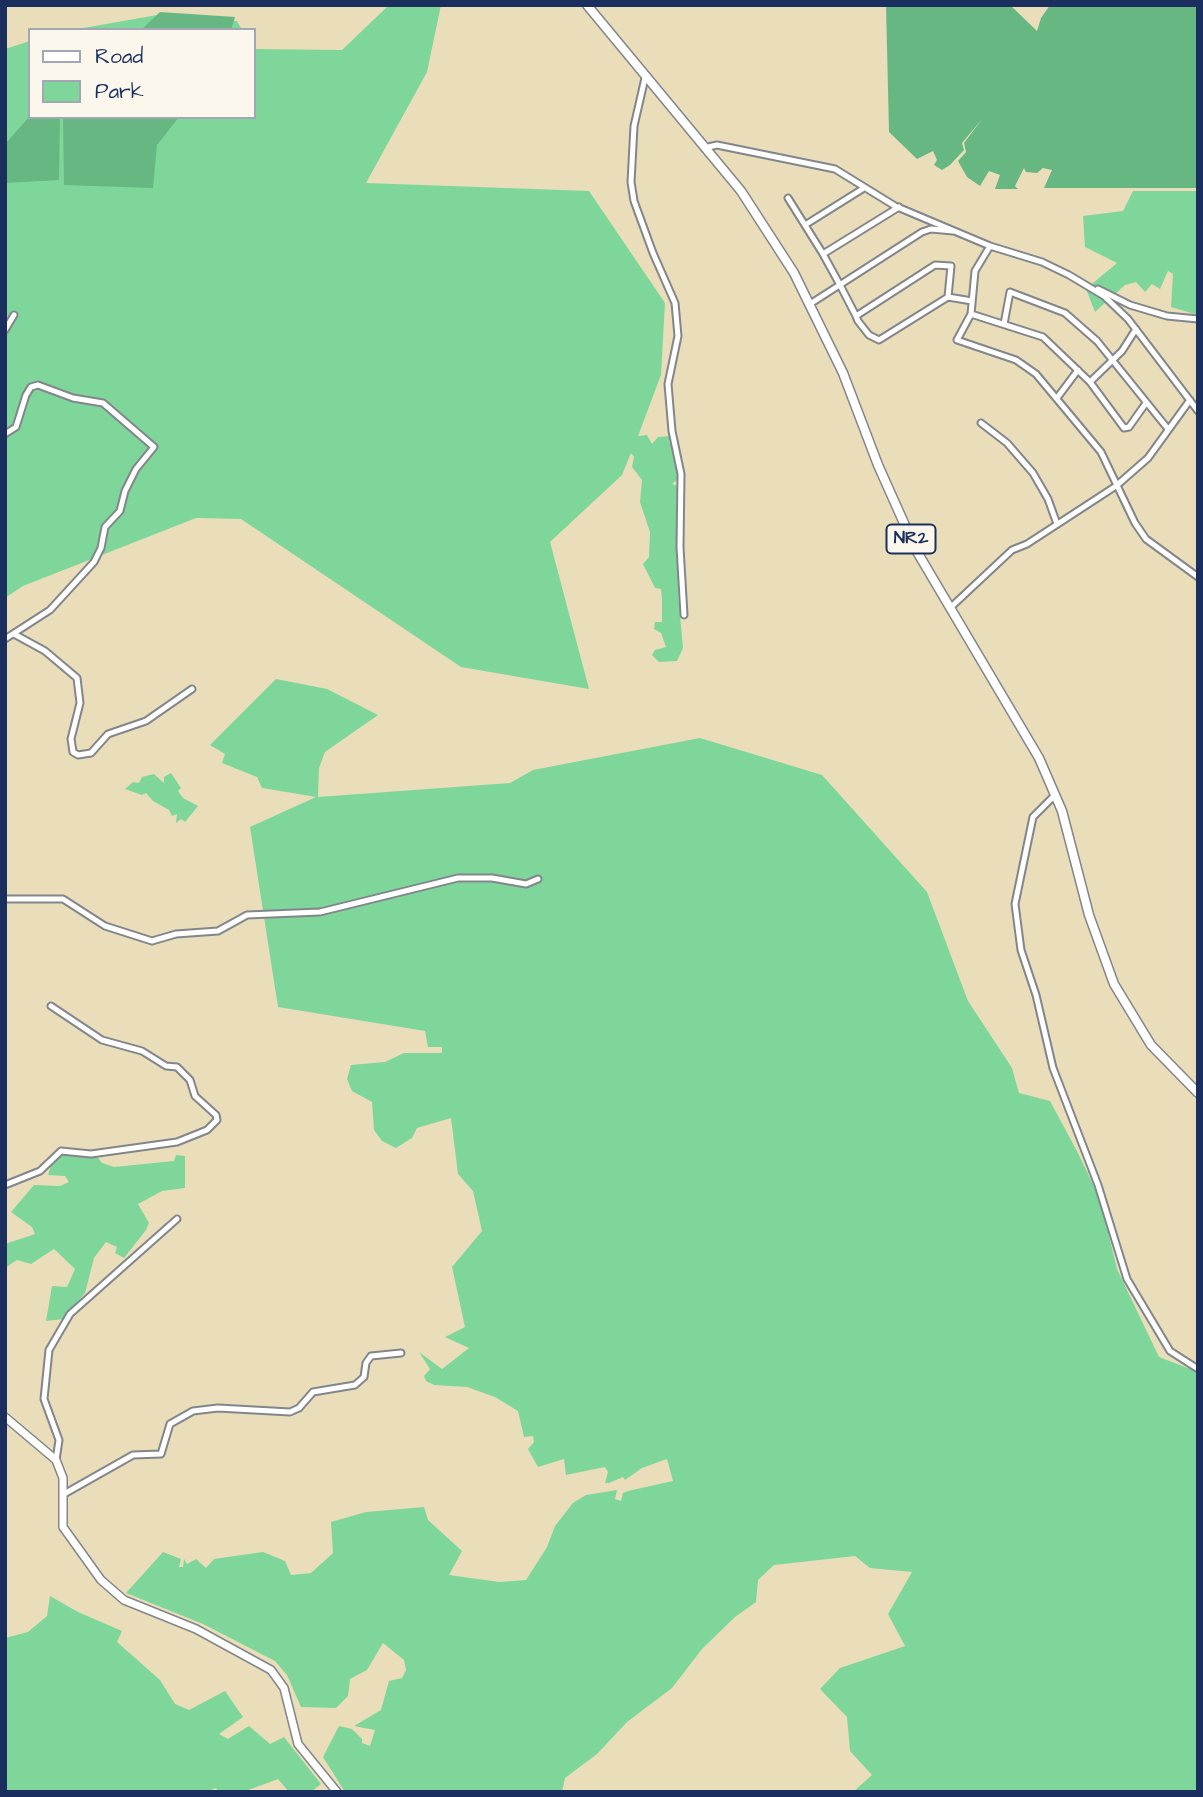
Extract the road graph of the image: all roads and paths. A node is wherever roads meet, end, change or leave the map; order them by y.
1 (587, 5) edge
2 (645, 78) junction
3 (704, 149) junction
4 (864, 188) junction
5 (788, 198) dead end
6 (899, 207) junction
7 (805, 225) junction
8 (960, 231) junction
9 (990, 246) junction
10 (823, 254) junction
11 (840, 285) junction
12 (1090, 287) junction
13 (948, 297) junction
14 (972, 301) junction
15 (810, 304) junction
16 (14, 314) dead end
17 (971, 314) junction
18 (856, 316) junction
19 (1198, 319) edge
20 (1004, 324) junction
21 (1136, 329) junction
22 (5, 330) edge
23 (1113, 360) junction
24 (1078, 370) junction
25 (1090, 382) junction
26 (1056, 398) junction
27 (1191, 400) junction
28 (1146, 403) junction
29 (1198, 411) edge
30 (981, 423) dead end
31 (1168, 429) junction
32 (5, 435) edge
33 (1116, 486) junction
34 (1057, 524) junction
35 (1198, 577) edge
36 (950, 608) junction
37 (684, 615) dead end
38 (14, 634) junction
39 (5, 639) edge
40 (192, 689) dead end
41 (1055, 795) junction
42 (538, 879) dead end
43 (5, 899) edge
44 (51, 1006) dead end
45 (1198, 1093) edge
46 (5, 1185) edge
47 (177, 1219) dead end
48 (401, 1353) dead end
49 (1198, 1369) edge
50 (5, 1417) edge
51 (55, 1460) junction
52 (64, 1494) junction
53 (337, 1792) edge

1 - 2 highway, NR2
2 - 3 highway, NR2
2 - 37 street
3 - 4 street
3 - 15 highway, NR2
4 - 6 street
4 - 7 street
5 - 7 street
6 - 8 street
6 - 10 street
7 - 10 street
8 - 9 street
8 - 11 street
9 - 12 street
9 - 14 street
10 - 11 street
11 - 15 street
11 - 18 street
12 - 19 street
12 - 21 street
13 - 14 street
13 - 18 street
13 - 18 street
14 - 17 street
15 - 36 highway, NR2
16 - 22 street
17 - 20 street
17 - 26 street
20 - 23 street
20 - 24 street
21 - 23 street
21 - 27 street
23 - 25 street
23 - 28 street
24 - 25 street
24 - 26 street
25 - 28 street
26 - 33 street
27 - 29 street
27 - 31 street
28 - 31 street
30 - 34 street
31 - 33 street
32 - 38 street
33 - 34 street
33 - 35 street
34 - 36 street
36 - 41 highway, NR2
38 - 39 street
38 - 40 street
41 - 45 highway, NR2
41 - 49 street
42 - 43 street
44 - 46 street
47 - 51 street
48 - 52 street
50 - 51 main road
51 - 52 main road
52 - 53 main road

